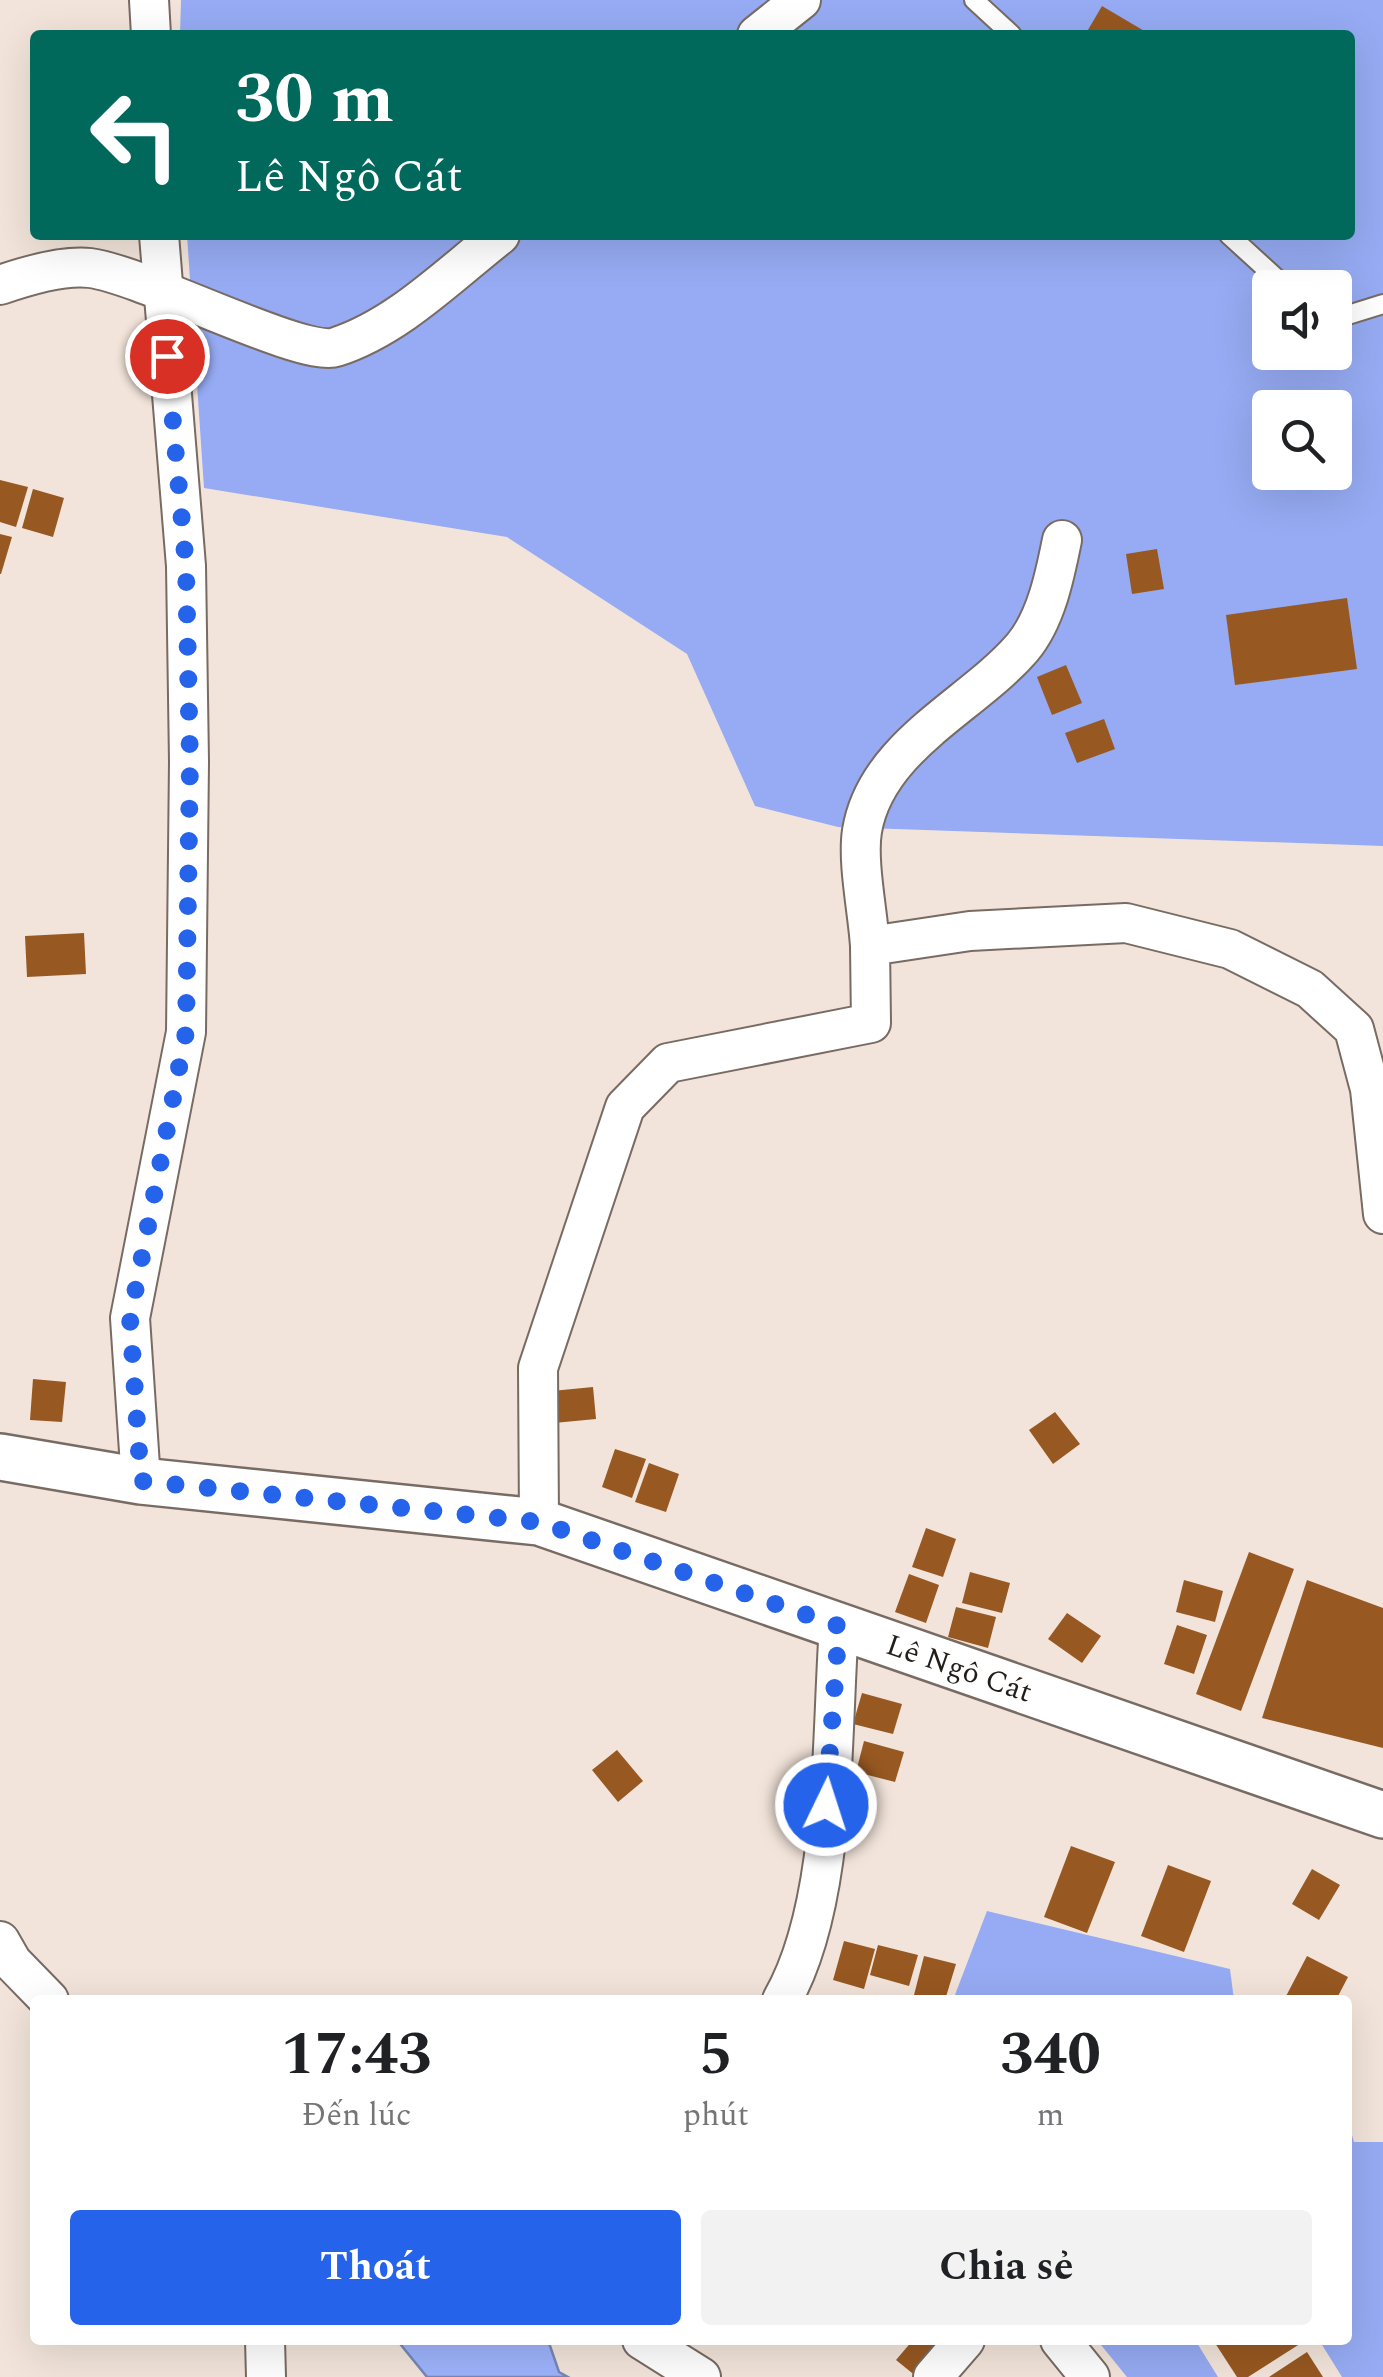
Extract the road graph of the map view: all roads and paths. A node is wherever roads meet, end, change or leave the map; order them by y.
1 (150, 0) edge
2 (802, 0) edge
3 (974, 0) edge
4 (151, 30) edge
5 (763, 30) edge
6 (1007, 30) edge
7 (159, 240) edge
8 (494, 240) edge
9 (1235, 240) edge
10 (1267, 270) edge
11 (0, 284) edge
12 (161, 286) junction
13 (1383, 304) edge
14 (1352, 314) edge
15 (1062, 540) dead end
16 (870, 946) junction
17 (1383, 1214) edge
18 (0, 1458) edge
19 (141, 1481) junction
20 (539, 1522) junction
21 (839, 1626) junction
22 (1383, 1815) edge
23 (0, 1942) edge
24 (45, 1995) edge
25 (785, 1995) edge
26 (265, 2345) edge
27 (650, 2345) edge
28 (961, 2345) edge
29 (1064, 2345) edge
30 (266, 2377) edge
31 (701, 2377) edge
32 (933, 2377) edge
33 (1090, 2377) edge

1 - 4 street
2 - 5 street
3 - 6 lane
7 - 12 street
8 - 12 street
9 - 10 lane
11 - 12 street
12 - 19 street
13 - 14 lane
15 - 16 street
16 - 17 street
16 - 20 street
18 - 19 street, Lê Ngô Cát
19 - 20 street, Lê Ngô Cát
20 - 21 street, Lê Ngô Cát
21 - 22 street, Lê Ngô Cát
21 - 25 street
23 - 24 street
26 - 30 street
27 - 31 street
28 - 32 street
29 - 33 street

